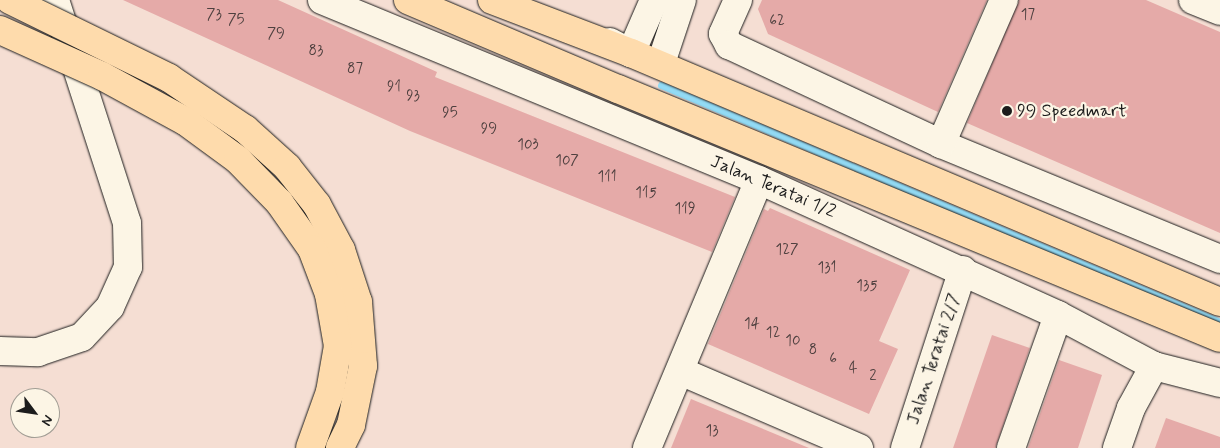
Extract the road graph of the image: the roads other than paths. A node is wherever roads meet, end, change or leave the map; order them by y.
1 (10, 0) edge
2 (55, 0) edge
3 (322, 0) edge
4 (408, 0) edge
5 (492, 0) edge
6 (526, 0) edge
7 (682, 0) edge
8 (738, 0) edge
9 (1004, 0) edge
10 (1193, 0) edge
11 (644, 3) edge
12 (1220, 11) edge
13 (0, 30) edge
14 (631, 53) junction
15 (660, 63) junction
16 (941, 144) junction
17 (758, 180) junction
18 (1220, 259) edge
19 (963, 270) junction
20 (1220, 302) edge
21 (1058, 315) junction
22 (1220, 338) edge
23 (0, 351) edge
24 (1154, 366) junction
25 (680, 371) junction
26 (1220, 383) edge
27 (310, 448) edge
28 (340, 448) edge
29 (647, 448) edge
30 (859, 448) edge
31 (905, 448) edge
32 (1011, 448) edge
33 (1117, 448) edge

1 - 28 main road, bridge
2 - 23 street
3 - 17 street, Jalan Teratai 1/2
4 - 22 main road, Jalan Teratai 1/2
5 - 14 main road
6 - 14 street
7 - 15 street
8 - 16 street
9 - 16 street
10 - 12 street
11 - 14 street
13 - 27 main road, bridge
14 - 15 main road
15 - 20 main road
16 - 18 street
17 - 19 street, Jalan Teratai 1/2
17 - 25 street
19 - 21 street, Jalan Teratai 1/2
19 - 31 street, Jalan Teratai 2/7
21 - 24 street, Jalan Teratai 1/2
21 - 32 street
24 - 26 street, Jalan Teratai 1/2
24 - 33 street
25 - 29 street
25 - 30 street

